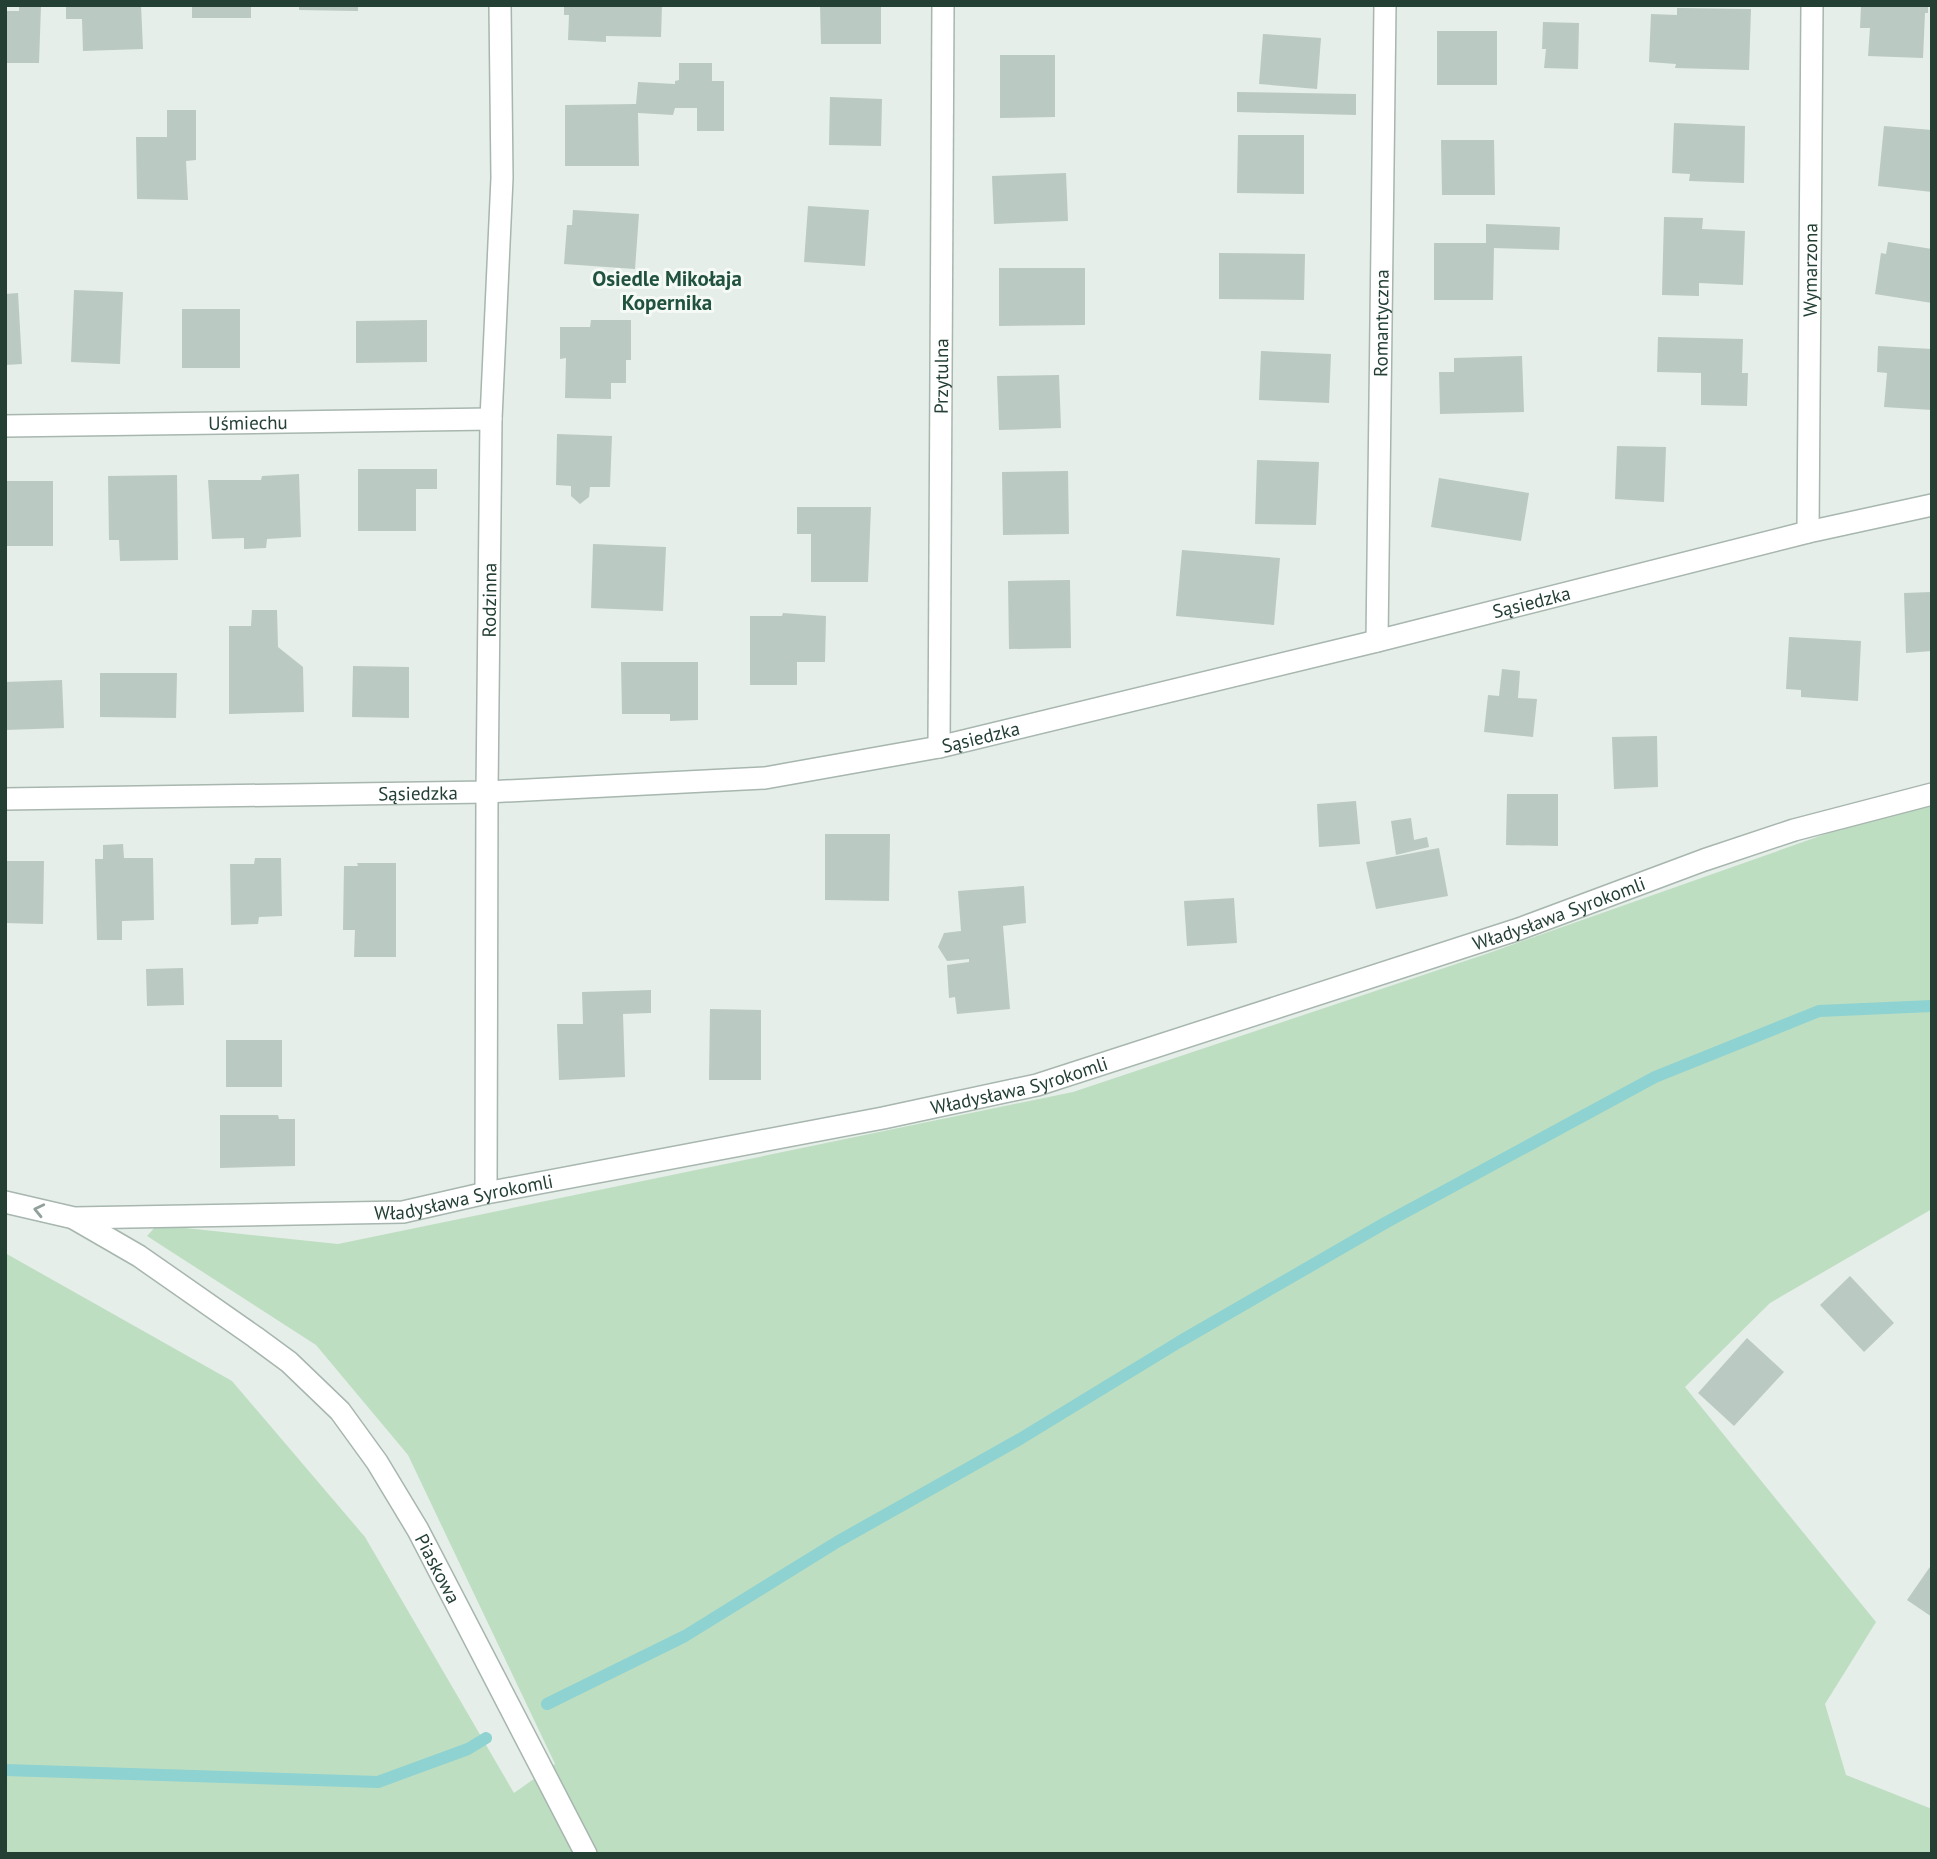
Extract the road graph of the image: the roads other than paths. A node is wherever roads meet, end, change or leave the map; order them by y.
1 (500, 5) edge
2 (943, 5) edge
3 (1385, 5) edge
4 (1812, 5) edge
5 (491, 419) junction
6 (5, 426) edge
7 (1932, 505) edge
8 (1808, 532) junction
9 (1377, 641) junction
10 (939, 747) junction
11 (487, 792) junction
12 (1932, 794) edge
13 (5, 799) edge
14 (486, 1194) junction
15 (5, 1202) edge
16 (74, 1218) junction
17 (237, 1324) joint
18 (586, 1854) edge

1 - 5 street, Rodzinna
2 - 10 street, Przytulna
3 - 9 street, Romantyczna
4 - 8 street, Wymarzona
5 - 6 street, Uśmiechu
5 - 11 street, Rodzinna
7 - 8 street, Sąsiedzka
8 - 9 street, Sąsiedzka
9 - 10 street, Sąsiedzka
10 - 11 street, Sąsiedzka
11 - 13 street, Sąsiedzka
11 - 14 street, Rodzinna
12 - 14 street, Władysława Syrokomli
14 - 16 street, Władysława Syrokomli
16 -> 15 street, Władysława Syrokomli
16 - 17 street, Władysława Syrokomli
17 - 18 street, Piaskowa

